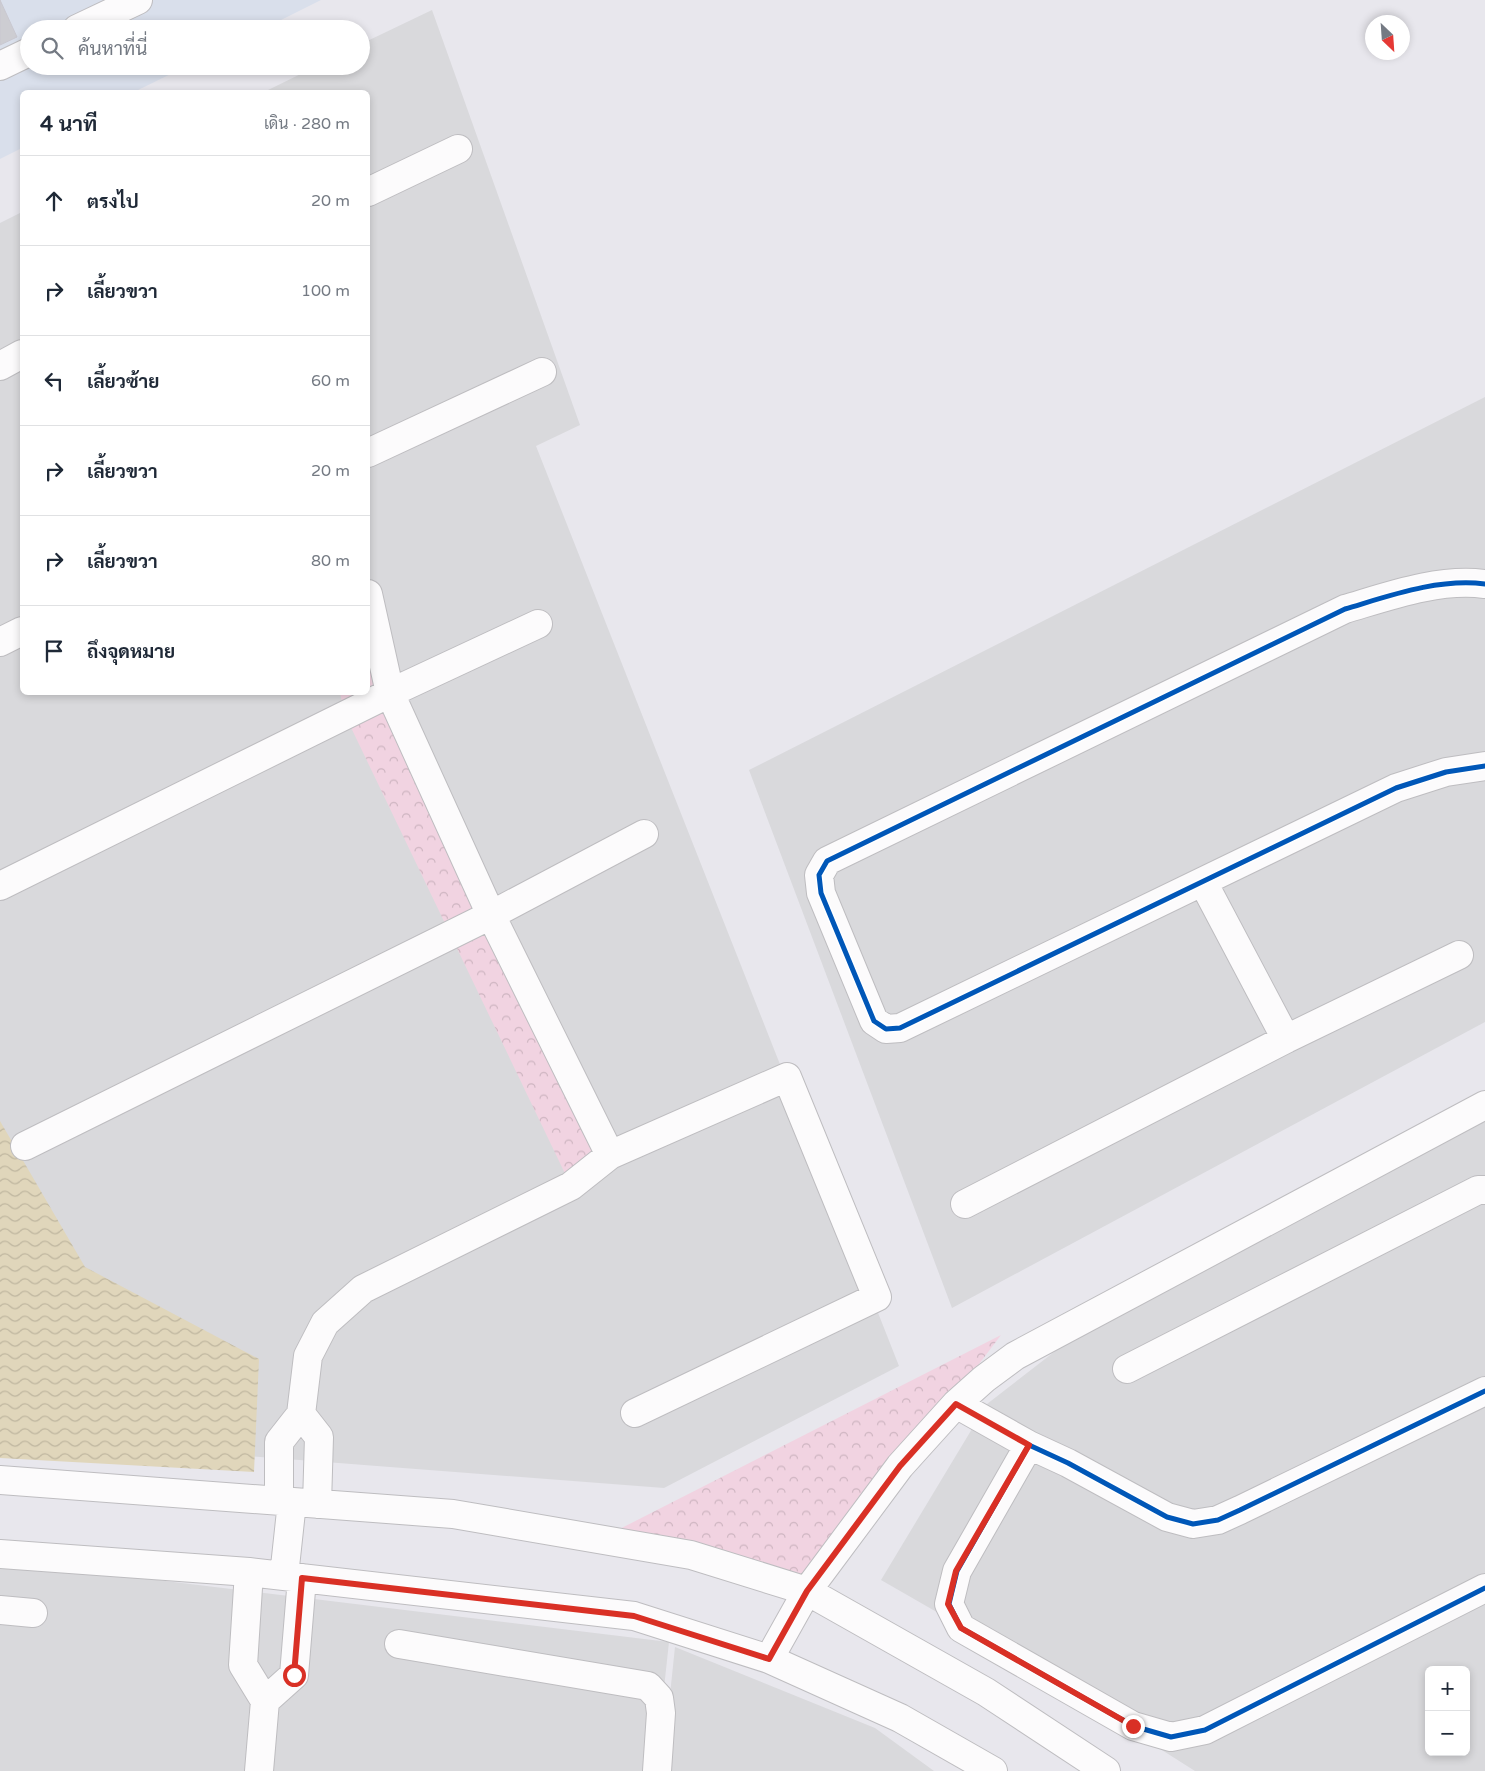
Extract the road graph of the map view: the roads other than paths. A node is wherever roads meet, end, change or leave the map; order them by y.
1 (138, 0) edge
2 (96, 20) edge
3 (20, 56) edge
4 (0, 66) edge
5 (458, 149) dead end
6 (370, 191) edge
7 (20, 355) edge
8 (0, 366) edge
9 (542, 372) dead end
10 (370, 452) edge
11 (1485, 584) edge
12 (370, 603) edge
13 (538, 624) dead end
14 (20, 632) edge
15 (0, 642) edge
16 (390, 693) junction
17 (1485, 766) edge
18 (644, 834) dead end
19 (1203, 882) junction
20 (0, 886) edge
21 (491, 915) junction
22 (1459, 955) dead end
23 (1286, 1039) junction
24 (1485, 1105) edge
25 (25, 1146) dead end
26 (610, 1154) junction
27 (1485, 1190) edge
28 (965, 1204) dead end
29 (1127, 1369) dead end
30 (1485, 1391) edge
31 (956, 1404) junction
32 (635, 1413) dead end
33 (301, 1414) junction
34 (1029, 1445) junction
35 (0, 1480) edge
36 (296, 1502) junction
37 (0, 1554) edge
38 (249, 1572) junction
39 (293, 1577) junction
40 (1485, 1588) edge
41 (807, 1591) junction
42 (0, 1610) edge
43 (32, 1613) dead end
44 (399, 1644) dead end
45 (769, 1659) junction
46 (265, 1701) junction
47 (259, 1771) edge
48 (657, 1771) edge
49 (993, 1771) edge
50 (1106, 1771) edge

1 - 2 street
3 - 4 street
5 - 6 street
7 - 8 street
9 - 10 street
11 - 19 street
12 - 16 street
13 - 16 street
14 - 15 street
16 - 20 street
16 - 21 street
17 - 19 street
18 - 21 street
19 - 23 street
21 - 25 street
21 - 26 street
22 - 23 street
23 - 28 street
24 - 31 street
26 - 32 street
26 - 33 street
27 - 29 street
30 - 34 street
31 - 34 street
31 - 41 street
33 - 36 street
33 - 36 street
34 - 40 street
35 - 36 street
36 - 39 street
36 - 41 street
37 - 38 street
38 - 39 street
38 - 46 street
39 - 45 street
39 - 46 street
41 - 45 street
41 - 50 street
42 - 43 street
44 - 48 street
45 - 49 street
46 - 47 street

